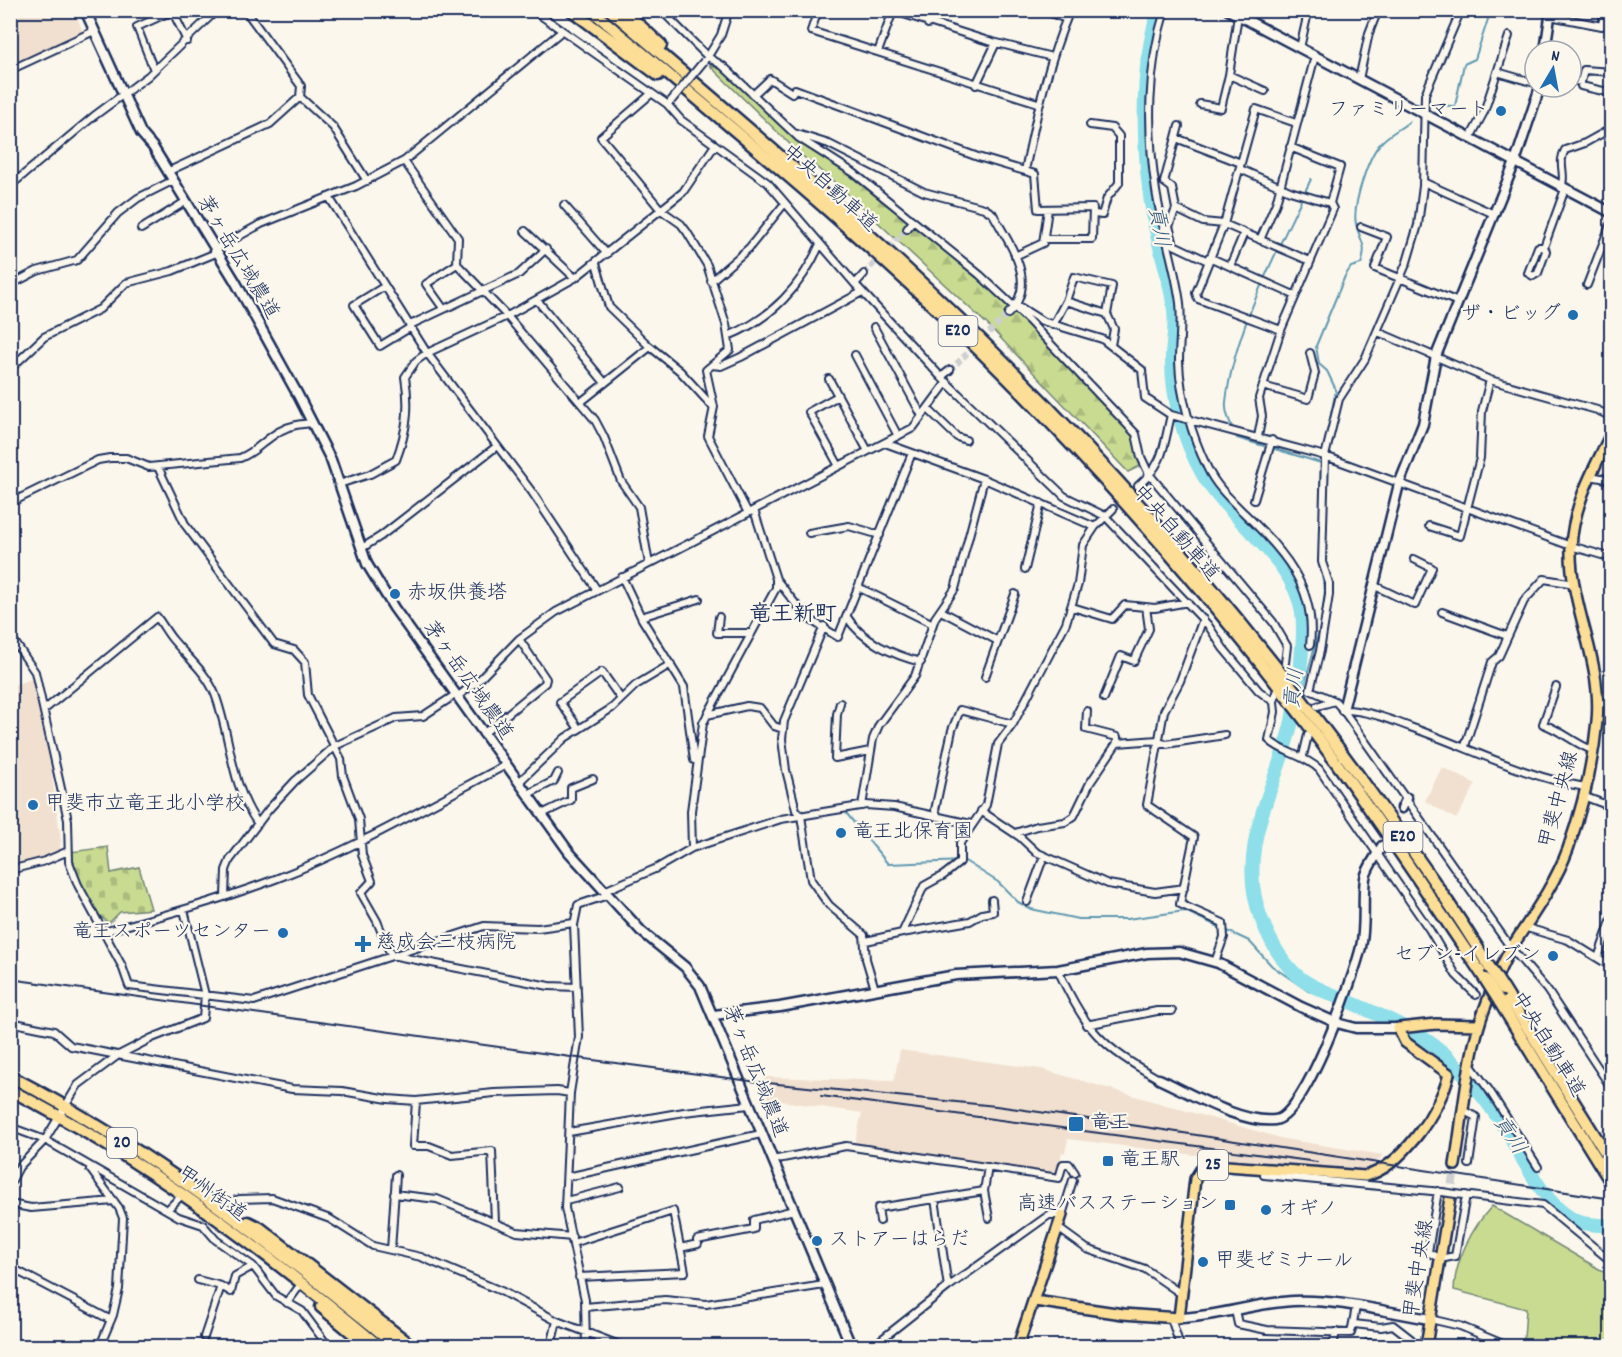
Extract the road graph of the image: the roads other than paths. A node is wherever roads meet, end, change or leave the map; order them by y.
1 (85, 10) edge
2 (217, 10) edge
3 (245, 10) edge
4 (533, 10) edge
5 (571, 10) edge
6 (591, 10) edge
7 (610, 10) edge
8 (623, 10) edge
9 (729, 10) edge
10 (818, 10) edge
11 (933, 10) edge
12 (1043, 10) edge
13 (1070, 10) edge
14 (1165, 10) edge
15 (1312, 10) edge
16 (1378, 10) edge
17 (1461, 10) edge
18 (172, 11) edge
19 (892, 11) edge
20 (664, 12) edge
21 (1232, 12) edge
22 (1604, 12) dead end
23 (1551, 13) edge
24 (1066, 19) junction
25 (928, 24) junction
26 (94, 31) junction
27 (562, 31) junction
28 (1509, 36) dead end
29 (1547, 39) edge
30 (187, 41) junction
31 (996, 43) junction
32 (1300, 48) junction
33 (878, 52) junction
34 (1315, 56) junction
35 (1052, 57) junction
36 (706, 59) junction
37 (10, 70) edge
38 (154, 70) junction
39 (1497, 72) junction
40 (1611, 72) edge
41 (1583, 74) edge
42 (1229, 75) junction
43 (1359, 79) junction
44 (1523, 80) edge
45 (976, 85) junction
46 (1583, 86) edge
47 (1265, 91) dead end
48 (123, 93) junction
49 (1611, 93) edge
50 (651, 94) junction
51 (753, 95) junction
52 (300, 97) junction
53 (1537, 99) edge
54 (669, 103) junction
55 (1038, 104) junction
56 (1200, 104) dead end
57 (727, 110) junction
58 (1424, 114) junction
59 (1296, 123) junction
60 (1090, 125) dead end
61 (1179, 126) dead end
62 (1611, 128) edge
63 (794, 133) junction
64 (1176, 138) junction
65 (1470, 138) junction
66 (747, 141) junction
67 (715, 145) junction
68 (1290, 147) junction
69 (404, 161) junction
70 (1515, 162) junction
71 (1240, 166) junction
72 (1025, 171) junction
73 (170, 176) junction
74 (367, 181) junction
75 (1423, 182) junction
76 (10, 186) edge
77 (1281, 187) junction
78 (1563, 189) junction
79 (329, 196) junction
80 (185, 202) junction
81 (785, 203) junction
82 (1330, 203) junction
83 (564, 205) dead end
84 (1048, 209) junction
85 (1176, 209) junction
86 (661, 210) junction
87 (1611, 213) edge
88 (1095, 214) junction
89 (1494, 214) junction
90 (1611, 220) edge
91 (913, 221) junction
92 (1224, 224) junction
93 (1361, 227) dead end
94 (141, 229) dead end
95 (907, 229) tunnel mouth
96 (525, 231) dead end
97 (1244, 233) junction
98 (1044, 239) junction
99 (1260, 240) junction
100 (820, 244) junction
101 (1544, 247) dead end
102 (546, 249) junction
103 (215, 251) junction
104 (606, 254) junction
105 (1015, 256) junction
106 (1209, 259) junction
107 (1310, 261) junction
108 (596, 263) junction
109 (457, 264) junction
110 (1230, 266) junction
111 (864, 274) tunnel mouth
112 (575, 278) junction
113 (1400, 279) junction
114 (711, 281) junction
115 (855, 284) junction
116 (10, 285) edge
117 (1587, 285) dead end
118 (386, 286) junction
119 (483, 292) junction
120 (862, 292) junction
121 (1294, 295) junction
122 (537, 300) junction
123 (1066, 301) junction
124 (1458, 302) junction
125 (443, 309) junction
126 (1012, 309) junction
127 (1107, 314) junction
128 (507, 316) junction
129 (1053, 325) junction
130 (410, 326) junction
131 (874, 327) dead end
132 (1281, 330) junction
133 (1378, 332) junction
134 (728, 336) junction
135 (1111, 345) junction
136 (650, 347) junction
137 (427, 353) junction
138 (1310, 353) dead end
139 (855, 355) dead end
140 (1436, 356) junction
141 (712, 365) junction
142 (10, 369) edge
143 (950, 370) tunnel mouth
144 (941, 376) junction
145 (829, 379) dead end
146 (1490, 380) junction
147 (947, 382) junction
148 (605, 383) junction
149 (1263, 386) junction
150 (838, 396) junction
151 (581, 402) junction
152 (714, 407) junction
153 (928, 409) junction
154 (1171, 415) junction
155 (922, 417) junction
156 (1611, 417) edge
157 (1190, 419) junction
158 (313, 423) junction
159 (1611, 432) edge
160 (898, 436) junction
161 (1258, 437) junction
162 (966, 440) dead end
163 (1272, 440) junction
164 (885, 443) junction
165 (497, 446) junction
166 (868, 451) junction
167 (912, 453) junction
168 (1322, 456) junction
169 (839, 466) junction
170 (158, 467) junction
171 (1150, 475) junction
172 (1590, 476) junction
173 (984, 479) junction
174 (1611, 480) edge
175 (339, 484) junction
176 (1399, 484) junction
177 (1138, 486) dead end
178 (1254, 500) dead end
179 (10, 503) edge
180 (1041, 503) junction
181 (1468, 507) junction
182 (1113, 509) dead end
183 (751, 511) junction
184 (1106, 516) junction
185 (1429, 526) dead end
186 (1095, 527) junction
187 (809, 533) dead end
188 (880, 535) junction
189 (1571, 546) junction
190 (362, 548) junction
191 (1611, 558) edge
192 (1414, 559) dead end
193 (649, 564) junction
194 (1024, 569) dead end
195 (622, 577) junction
196 (776, 579) junction
197 (1575, 584) junction
198 (1375, 586) junction
199 (858, 587) junction
200 (597, 590) junction
201 (1016, 594) dead end
202 (699, 599) dead end
203 (1188, 602) junction
204 (1072, 607) junction
205 (1146, 607) junction
206 (940, 610) junction
207 (1442, 612) dead end
208 (719, 616) dead end
209 (847, 616) junction
210 (640, 617) junction
211 (1203, 619) junction
212 (933, 624) junction
213 (824, 626) junction
214 (1314, 627) junction
215 (1324, 628) junction
216 (752, 633) junction
217 (10, 635) edge
218 (1507, 636) junction
219 (519, 639) junction
220 (998, 641) junction
221 (1310, 645) dead end
222 (921, 662) junction
223 (1284, 663) dead end
224 (671, 664) junction
225 (985, 678) dead end
226 (1556, 687) dead end
227 (1280, 693) junction
228 (456, 696) junction
229 (1104, 698) dead end
230 (621, 699) junction
231 (1611, 700) edge
232 (1335, 701) junction
233 (1274, 702) junction
234 (840, 703) dead end
235 (1598, 705) junction
236 (1314, 709) junction
237 (44, 710) junction
238 (1343, 710) junction
239 (1087, 711) dead end
240 (707, 715) junction
241 (1012, 724) junction
242 (579, 729) junction
243 (783, 729) junction
244 (483, 734) junction
245 (1225, 735) dead end
246 (1308, 735) dead end
247 (1158, 741) junction
248 (1117, 743) junction
249 (335, 746) junction
250 (1465, 746) junction
251 (1592, 750) junction
252 (870, 751) junction
253 (1303, 756) junction
254 (506, 765) junction
255 (695, 766) junction
256 (558, 773) dead end
257 (593, 779) dead end
258 (519, 782) junction
259 (1584, 791) junction
260 (528, 794) junction
261 (1407, 798) junction
262 (862, 806) junction
263 (1611, 807) edge
264 (1402, 808) tunnel mouth
265 (981, 812) junction
266 (542, 814) junction
267 (801, 816) junction
268 (938, 816) junction
269 (258, 824) junction
270 (971, 824) junction
271 (1015, 833) junction
272 (360, 842) junction
273 (692, 848) junction
274 (1380, 850) junction
275 (66, 852) junction
276 (1044, 856) junction
277 (10, 870) edge
278 (1184, 888) junction
279 (606, 893) junction
280 (225, 896) junction
281 (992, 900) dead end
282 (1027, 902) dead end
283 (184, 910) junction
284 (1611, 918) edge
285 (574, 923) junction
286 (1527, 928) junction
287 (103, 932) junction
288 (902, 933) junction
289 (866, 941) junction
290 (1511, 948) junction
291 (391, 955) junction
292 (1598, 958) junction
293 (1215, 962) junction
294 (1611, 967) edge
295 (1058, 970) junction
296 (577, 987) junction
297 (875, 988) junction
298 (205, 995) junction
299 (1476, 995) dead end
300 (1172, 1011) dead end
301 (714, 1015) junction
302 (10, 1022) edge
303 (1337, 1023) junction
304 (1479, 1024) junction
305 (1086, 1025) junction
306 (1398, 1028) junction
307 (117, 1056) junction
308 (1472, 1068) junction
309 (10, 1076) edge
310 (1159, 1079) joint
311 (1611, 1089) edge
312 (10, 1090) edge
313 (570, 1093) junction
314 (416, 1101) junction
315 (749, 1105) junction
316 (1465, 1110) junction
317 (61, 1112) junction
318 (10, 1127) edge
319 (569, 1132) junction
320 (761, 1134) junction
321 (45, 1140) junction
322 (772, 1160) junction
323 (1611, 1162) edge
324 (1468, 1164) dead end
325 (1455, 1165) tunnel mouth
326 (88, 1166) junction
327 (988, 1167) junction
328 (1538, 1167) dead end
329 (1264, 1169) junction
330 (1075, 1173) dead end
331 (396, 1175) dead end
332 (567, 1177) junction
333 (1073, 1180) dead end
334 (10, 1184) edge
335 (1611, 1184) edge
336 (620, 1187) dead end
337 (984, 1191) junction
338 (394, 1194) junction
339 (1443, 1194) junction
340 (182, 1195) junction
341 (1465, 1195) junction
342 (935, 1199) junction
343 (566, 1201) junction
344 (114, 1202) junction
345 (10, 1204) edge
346 (217, 1206) junction
347 (167, 1210) junction
348 (794, 1210) junction
349 (206, 1212) junction
350 (231, 1215) junction
351 (1062, 1215) junction
352 (989, 1218) dead end
353 (880, 1221) dead end
354 (495, 1222) junction
355 (1058, 1228) junction
356 (572, 1240) junction
357 (680, 1248) junction
358 (391, 1250) junction
359 (1440, 1258) junction
360 (1611, 1262) edge
361 (253, 1266) junction
362 (10, 1267) edge
363 (579, 1277) junction
364 (198, 1280) dead end
365 (824, 1285) junction
366 (221, 1287) junction
367 (948, 1287) junction
368 (298, 1288) junction
369 (1180, 1293) junction
370 (1035, 1301) junction
371 (287, 1303) junction
372 (341, 1307) junction
373 (585, 1307) junction
374 (1356, 1307) junction
375 (1235, 1310) junction
376 (1175, 1318) junction
377 (1430, 1319) junction
378 (111, 1320) junction
379 (557, 1321) junction
380 (1354, 1324) junction
381 (1336, 1332) junction
382 (588, 1333) junction
383 (204, 1337) dead end
384 (1407, 1346) edge
385 (100, 1347) edge
386 (328, 1347) edge
387 (368, 1347) edge
388 (379, 1347) edge
389 (397, 1347) edge
390 (412, 1347) edge
391 (551, 1347) edge
392 (586, 1347) edge
393 (622, 1347) edge
394 (851, 1347) edge
395 (873, 1347) edge
396 (1018, 1347) edge
397 (1180, 1347) edge
398 (1333, 1347) edge
399 (1368, 1347) edge
400 (1426, 1347) edge
401 (1508, 1347) edge

1 - 26 street, 茅ヶ岳広域農道
2 - 30 street
3 - 52 street
4 - 27 street
5 - 66 highway
6 - 66 highway, 中央自動車道 / E20
7 - 57 highway, 中央自動車道 / E20
8 - 57 highway
9 - 36 street
10 - 33 street
11 - 25 street
12 - 24 street
13 - 24 street
14 - 157 street
15 - 32 street
16 - 43 street
17 - 58 street
18 - 30 street
18 - 38 street
19 - 25 street
19 - 33 street
20 - 36 street
21 - 32 street
21 - 42 street
22 - 23 street
23 - 29 street
24 - 35 street
25 - 31 street
26 - 37 street
26 - 48 street, 茅ヶ岳広域農道
27 - 50 street
27 - 69 street
28 - 39 street
30 - 38 street
31 - 35 street
31 - 45 street
32 - 34 street
33 - 45 street
34 - 43 street
34 - 59 street
35 - 55 street
36 - 51 street
36 - 54 street, bridge
38 - 48 street
39 - 44 street
39 - 65 street
40 - 41 street
42 - 47 street
42 - 56 street
43 - 58 street
45 - 55 street
46 - 49 street
48 - 73 street, 茅ヶ岳広域農道
48 - 76 street
50 - 54 street
50 - 86 street
51 - 63 street
51 - 72 street
52 - 73 street
52 - 74 street
53 - 70 street
54 - 67 street
55 - 72 street
57 - 236 highway, 中央自動車道 / E20
58 - 65 street
58 - 75 street
59 - 68 street
59 - 71 street
60 - 88 street
61 - 64 street
62 - 78 street
63 - 91 street
63 - 105 street
64 - 71 street
64 - 85 street
65 - 70 street
66 - 227 highway, 中央自動車道 / E20
67 - 81 street
67 - 86 street
68 - 77 street
68 - 82 street
69 - 74 street
69 - 109 street
70 - 78 street
70 - 89 street
71 - 77 street
71 - 92 street
72 - 84 street
73 - 80 street, 茅ヶ岳広域農道
73 - 116 street
74 - 79 street
75 - 89 street
75 - 113 street
77 - 82 street
77 - 99 street
78 - 87 street
78 - 101 street
79 - 103 street
79 - 118 street
80 - 94 street
80 - 103 street, 茅ヶ岳広域農道
81 - 100 street
81 - 114 street
82 - 107 street
83 - 104 street
84 - 88 street
84 - 98 street
85 - 92 street
85 - 106 street
86 - 104 street
86 - 114 street
88 - 98 street
89 - 124 street
90 - 117 street
91 - 95 street
91 - 126 street
92 - 97 street
92 - 106 street
93 - 113 street
96 - 102 street
97 - 99 street
97 - 110 street
98 - 105 street
99 - 107 street
100 - 115 street
100 - 134 street
102 - 112 street
102 - 119 street
103 - 142 street
103 - 158 street, 茅ヶ岳広域農道
104 - 108 street
105 - 126 street
106 - 110 street
106 - 132 street
107 - 121 street
108 - 112 street
108 - 136 street
109 - 119 street
109 - 125 street
110 - 121 street
111 - 115 street
112 - 122 street
113 - 124 street
113 - 133 street
114 - 134 street
115 - 120 street
118 - 130 street
118 - 130 street
119 - 125 street
119 - 128 street
120 - 141 street
120 - 144 street
121 - 132 street
122 - 128 street
122 - 148 street
123 - 127 street
123 - 127 street
123 - 129 street
124 - 140 street
125 - 130 street
126 - 129 street
126 - 171 street
127 - 135 street
128 - 137 street
128 - 151 street
129 - 135 street
130 - 137 street
131 - 155 street
132 - 149 street
133 - 140 street
133 - 168 street
134 - 141 street
135 - 154 street
136 - 148 street
136 - 152 street
137 - 165 street
137 - 175 street
138 - 149 street
139 - 160 street
140 - 146 street
140 - 176 street
141 - 152 street
143 - 144 street
144 - 147 street
145 - 150 street
146 - 156 street
146 - 181 street
147 - 153 street
147 - 184 street
148 - 151 street
149 - 161 street
150 - 166 street
150 - 169 street
151 - 193 street
152 - 183 street
153 - 155 street
153 - 162 street
154 - 157 street
154 - 171 street
155 - 160 street
157 - 161 street
157 - 214 street
158 - 170 street
158 - 175 street, 茅ヶ岳広域農道
159 - 172 main road, 甲斐中央線
160 - 164 street
161 - 163 street
163 - 168 street
163 - 178 street
164 - 166 street
164 - 167 street
165 - 190 street
165 - 200 street
166 - 169 street
167 - 173 street
167 - 188 street
168 - 176 street
168 - 215 street
169 - 183 street
170 - 179 street
170 - 249 street
171 - 177 street
171 - 223 street
172 - 174 street
172 - 189 main road, 甲斐中央線
173 - 180 street
173 - 206 street
175 - 190 street, 茅ヶ岳広域農道
176 - 181 street
176 - 198 street
180 - 186 street
180 - 194 street
181 - 185 street
181 - 189 street
182 - 184 street
183 - 193 street
183 - 196 street
184 - 186 street
184 - 203 street
186 - 204 street
187 - 188 street
188 - 199 street
189 - 191 street
189 - 197 main road, 甲斐中央線
190 - 228 street, 茅ヶ岳広域農道
192 - 198 street
193 - 195 street
195 - 200 street
195 - 210 street
196 - 213 street
196 - 216 street
197 - 218 street
197 - 235 main road, 甲斐中央線
198 - 238 street
199 - 209 street
199 - 212 street
200 - 219 street
201 - 220 street
202 - 210 street
203 - 205 street
203 - 211 street
204 - 205 street
204 - 241 street
205 - 229 street
206 - 212 street
206 - 220 street
207 - 218 street
208 - 216 street
209 - 213 street
209 - 222 street
210 - 224 street
211 - 233 street
211 - 247 street
212 - 222 street
213 - 243 street
214 - 215 street
214 - 221 street
215 - 232 street
216 - 240 street
217 - 237 street
218 - 250 street
219 - 228 street
219 - 244 street
220 - 225 street
222 - 252 street
224 - 230 street
224 - 255 street
226 - 251 street
227 - 233 street
227 - 335 highway, 中央自動車道 / E20, bridge
228 - 244 street, 茅ヶ岳広域農道
228 - 249 street
230 - 242 street
230 - 242 street
231 - 235 street
232 - 236 street
232 - 238 street
233 - 253 street
234 - 252 street
235 - 251 main road, 甲斐中央線
236 - 323 highway, 中央自動車道 / E20, bridge
237 - 269 street
237 - 275 street
238 - 250 street
238 - 261 street
239 - 248 street
240 - 243 street
240 - 255 street
241 - 265 street
241 - 268 street
242 - 258 street
243 - 267 street
244 - 254 street, 茅ヶ岳広域農道
245 - 247 street
246 - 253 street
247 - 248 street
247 - 278 street
248 - 271 street
249 - 269 street
249 - 272 street
250 - 259 street
251 - 259 main road, 甲斐中央線
252 - 262 street
253 - 274 street
254 - 258 street, 茅ヶ岳広域農道
254 - 272 street
255 - 273 street
256 - 260 street
257 - 266 street
258 - 260 street, 茅ヶ岳広域農道
259 - 263 street
259 - 286 main road, 甲斐中央線
260 - 266 street, 茅ヶ岳広域農道
261 - 264 street
261 - 290 street
262 - 267 street
262 - 268 street
265 - 270 street
265 - 271 street
266 - 279 street, 茅ヶ岳広域農道
267 - 273 street
267 - 289 street
268 - 270 street
269 - 280 street
270 - 288 street
271 - 276 street
272 - 280 street
272 - 291 street
273 - 279 street
274 - 299 street
274 - 303 street
275 - 277 street
275 - 287 street
276 - 278 street
276 - 282 street
278 - 293 street
279 - 285 street
279 - 301 street, 茅ヶ岳広域農道
280 - 283 street
281 - 288 street
283 - 287 street
283 - 298 street
284 - 292 street
285 - 291 street
285 - 296 street
286 - 290 main road, 甲斐中央線
286 - 292 street
287 - 298 street
288 - 289 street
289 - 297 street
290 - 304 main road, 甲斐中央線
290 - 311 street
291 - 296 street
291 - 298 street
292 - 294 street
293 - 295 street
293 - 303 street
295 - 297 street
295 - 305 street
296 - 313 street
297 - 301 street
298 - 307 street
300 - 305 street
301 - 315 street, 茅ヶ岳広域農道
302 - 307 street
303 - 306 street
303 - 310 street
304 - 306 main road
304 - 308 main road, 甲斐中央線
305 - 310 street
306 - 329 main road, 25
307 - 314 street
307 - 317 street
308 - 316 main road, 甲斐中央線
308 - 328 street
309 - 317 highway, 甲州街道 / 20
312 - 317 highway, 甲州街道 / 20
313 - 314 street
313 - 319 street
314 - 354 street
315 - 319 street
315 - 320 street, 茅ヶ岳広域農道
316 - 324 street
316 - 325 main road, 甲斐中央線
317 - 321 street
317 - 340 highway, 甲州街道 / 20
317 - 346 highway, 甲州街道 / 20
318 - 321 street
319 - 332 street
320 - 322 street, 茅ヶ岳広域農道
320 - 332 street
321 - 326 street
321 - 334 street
322 - 327 street
322 - 348 street, 茅ヶ岳広域農道
326 - 344 street
326 - 347 street
327 - 330 street
327 - 337 street
329 - 339 street
329 - 369 main road, 25
331 - 338 street
332 - 343 street
333 - 351 street
336 - 343 street
337 - 342 street
337 - 352 street
338 - 354 street
338 - 358 street
339 - 341 street, bridge
339 - 359 main road, 甲斐中央線
339 - 359 street
340 - 347 street
340 - 349 highway, 甲州街道 / 20
341 - 359 street
341 - 360 street
342 - 353 street
342 - 367 street
343 - 356 street
344 - 345 street
344 - 378 street
346 - 350 highway, 甲州街道 / 20
346 - 358 street
347 - 361 street
348 - 357 street
348 - 365 street, 茅ヶ岳広域農道
349 - 368 highway, 20
349 - 372 highway, 甲州街道 / 20
350 - 372 highway, 甲州街道 / 20
350 - 390 highway, 甲州街道 / 20
351 - 355 main road
351 - 367 street
354 - 356 street
355 - 369 street
355 - 370 main road
356 - 357 street
356 - 363 street
357 - 363 street
358 - 379 street
359 - 377 main road, 甲斐中央線
361 - 366 street
361 - 371 street
362 - 378 street
363 - 373 street
364 - 366 street
365 - 373 street
365 - 394 street, 茅ヶ岳広域農道
366 - 383 street
367 - 395 street
368 - 371 street
368 - 387 highway, 20
369 - 376 main road, 25
370 - 376 main road
370 - 396 main road
371 - 386 street
372 - 388 highway, 甲州街道 / 20
372 - 389 highway, 甲州街道 / 20
373 - 382 street
374 - 375 street
374 - 377 street
374 - 380 street
375 - 376 street
375 - 381 street
376 - 397 street
377 - 400 main road, 甲斐中央線
377 - 401 street
378 - 385 street
379 - 382 street
379 - 391 street
380 - 381 street
380 - 384 street
381 - 398 street
382 - 392 street
382 - 393 street
384 - 399 street

